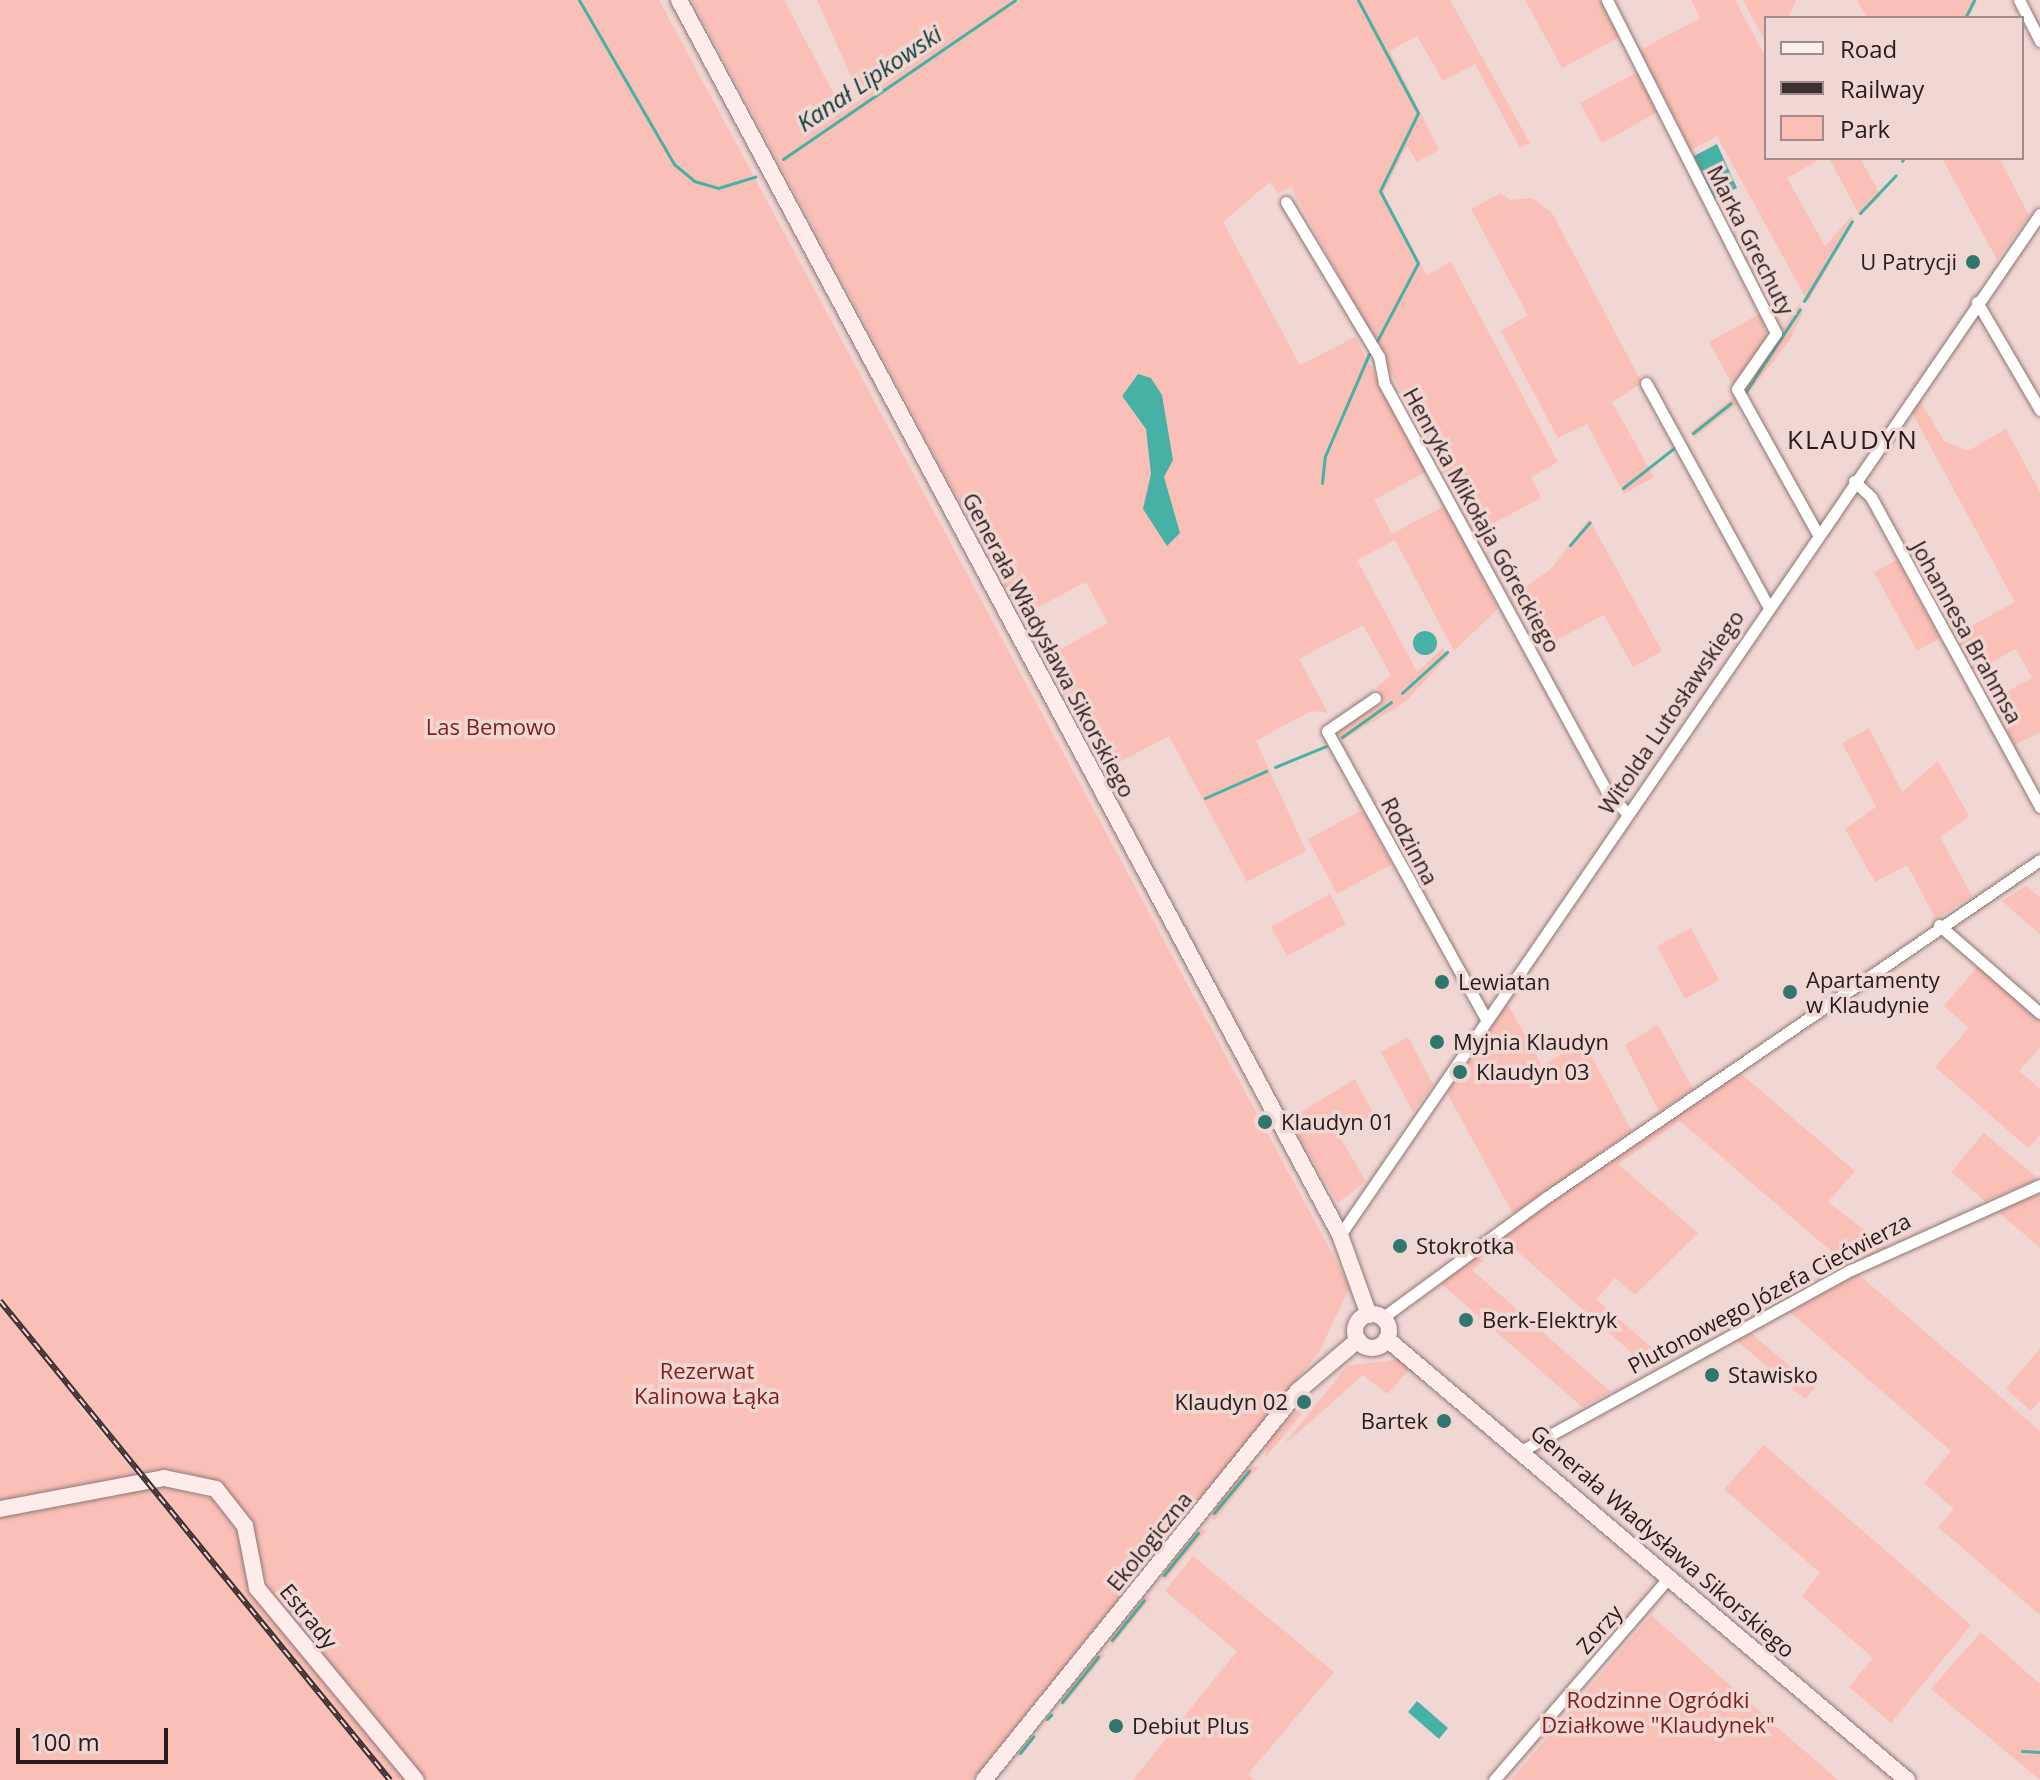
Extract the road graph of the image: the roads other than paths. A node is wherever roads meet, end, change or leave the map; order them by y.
1 (679, 0) edge
2 (1607, 0) edge
3 (2019, 0) edge
4 (2040, 41) edge
5 (1286, 202) dead end
6 (2040, 214) edge
7 (1977, 302) junction
8 (1646, 383) dead end
9 (2040, 410) edge
10 (1854, 481) junction
11 (1817, 533) junction
12 (1768, 606) junction
13 (1375, 698) dead end
14 (2040, 807) edge
15 (1627, 813) junction
16 (2040, 860) edge
17 (1939, 925) junction
18 (2040, 1013) edge
19 (1486, 1019) junction
20 (2040, 1185) edge
21 (1340, 1235) junction
22 (1376, 1316) junction
23 (1387, 1339) junction
24 (1358, 1340) junction
25 (1523, 1450) junction
26 (0, 1509) edge
27 (1670, 1576) junction
28 (416, 1780) edge
29 (984, 1780) edge
30 (1494, 1780) edge
31 (1907, 1780) edge

1 - 21 main road, Generała Władysława Sikorskiego
2 - 11 street, Marka Grechuty
3 - 4 street
5 - 15 street, Henryka Mikołaja Góreckiego
6 - 7 street, Witolda Lutosławskiego
7 - 9 street
7 - 10 street, Witolda Lutosławskiego
8 - 12 street
10 - 11 street, Witolda Lutosławskiego
10 - 14 street, Johannesa Brahmsa
11 - 12 street, Witolda Lutosławskiego
12 - 15 street, Witolda Lutosławskiego
13 - 19 street, Rodzinna
15 - 19 street, Witolda Lutosławskiego
16 - 17 street
17 - 18 street
17 - 22 street
19 - 21 street, Witolda Lutosławskiego
20 - 25 street, Plutonowego Józefa Ciećwierza
21 - 22 main road, Generała Władysława Sikorskiego
22 - 23 main road, Generała Władysława Sikorskiego
22 - 24 main road
23 - 24 main road
23 - 25 main road, Generała Władysława Sikorskiego
24 - 29 main road, Ekologiczna
25 - 27 main road, Generała Władysława Sikorskiego
26 - 28 main road, Estrady
27 - 30 street, Zorzy
27 - 31 main road, Generała Władysława Sikorskiego

